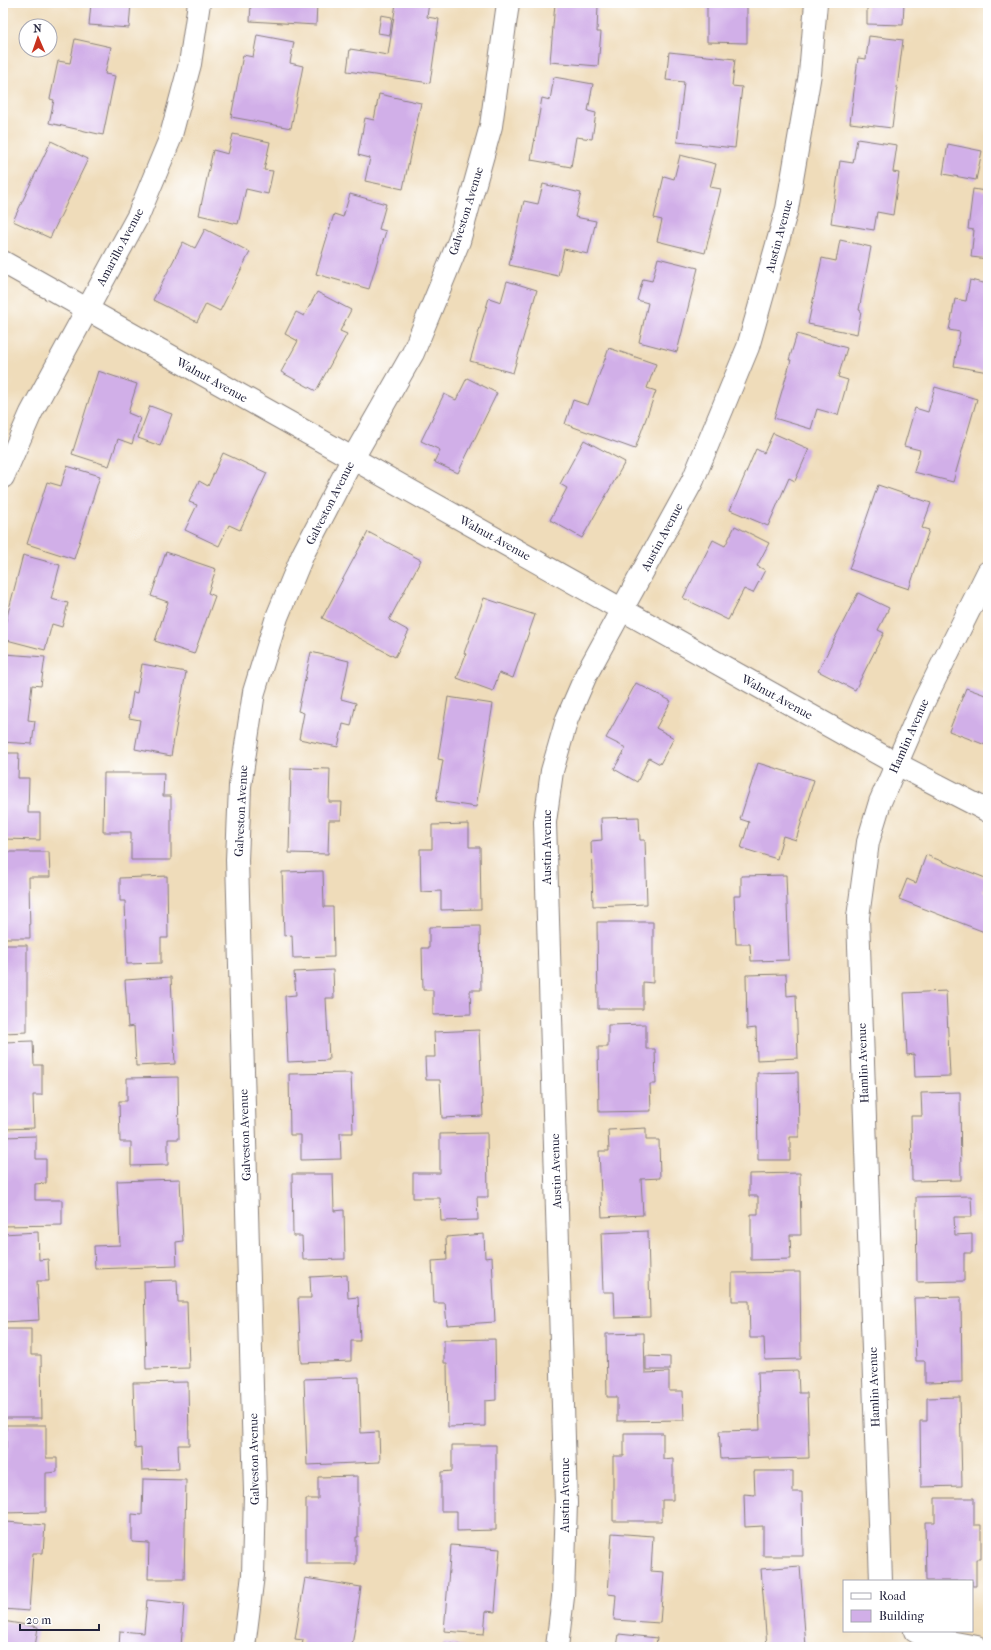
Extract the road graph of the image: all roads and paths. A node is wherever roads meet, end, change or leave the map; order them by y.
1 (199, 3) edge
2 (508, 3) edge
3 (816, 3) edge
4 (3, 262) edge
5 (87, 310) junction
6 (353, 458) junction
7 (3, 477) edge
8 (988, 572) edge
9 (623, 610) junction
10 (896, 764) junction
11 (988, 811) edge
12 (881, 1580) edge
13 (917, 1632) edge
14 (244, 1647) edge
15 (557, 1647) edge
16 (977, 1647) edge

1 - 5 street, Amarillo Avenue
2 - 6 street, Galveston Avenue
3 - 9 street, Austin Avenue
4 - 5 street, Walnut Avenue
5 - 6 street, Walnut Avenue
5 - 7 street, Amarillo Avenue
6 - 9 street, Walnut Avenue
6 - 14 street, Galveston Avenue
8 - 10 street, Hamlin Avenue
9 - 10 street, Walnut Avenue
9 - 15 street, Austin Avenue
10 - 11 street, Walnut Avenue
10 - 12 street, Hamlin Avenue
13 - 16 street

